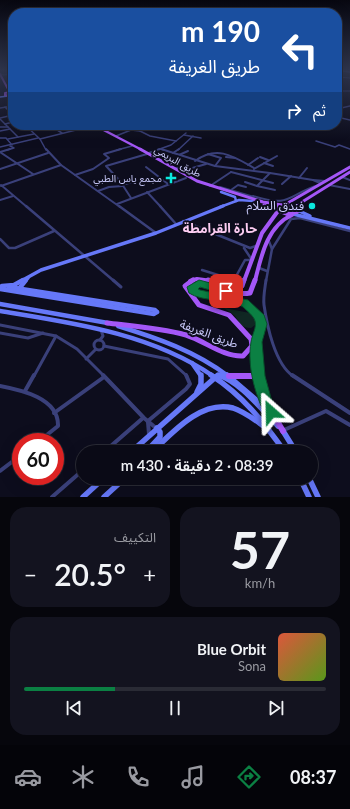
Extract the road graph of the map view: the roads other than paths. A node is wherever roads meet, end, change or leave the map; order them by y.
1 (5, 93) joint
2 (0, 96) edge
3 (8, 96) joint
4 (5, 107) junction
5 (8, 107) edge
6 (0, 108) edge
7 (8, 110) edge
8 (0, 118) edge
9 (2, 123) edge
10 (0, 127) edge
11 (8, 127) joint
12 (11, 130) edge
13 (30, 130) edge
14 (58, 130) edge
15 (74, 130) edge
16 (102, 130) edge
17 (103, 130) edge
18 (140, 131) joint
19 (63, 133) junction
20 (34, 134) junction
21 (116, 136) junction
22 (193, 136) junction
23 (19, 137) junction
24 (0, 138) edge
25 (39, 138) junction
26 (201, 138) dead end
27 (8, 140) junction
28 (176, 140) junction
29 (316, 141) dead end
30 (11, 145) junction
31 (132, 146) junction
32 (0, 147) edge
33 (161, 149) junction
34 (350, 149) edge
35 (188, 151) dead end
36 (0, 152) edge
37 (48, 153) junction
38 (148, 154) junction
39 (172, 154) junction
40 (207, 154) junction
41 (179, 156) junction
42 (277, 156) dead end
43 (226, 157) dead end
44 (235, 158) junction
45 (268, 160) junction
46 (195, 161) junction
47 (264, 163) junction
48 (17, 164) junction
49 (207, 164) junction
50 (61, 165) junction
51 (248, 165) junction
52 (215, 166) junction
53 (273, 166) dead end
54 (146, 167) dead end
55 (350, 167) edge
56 (173, 168) junction
57 (192, 168) junction
58 (230, 168) junction
59 (307, 168) dead end
60 (0, 169) edge
61 (254, 169) junction
62 (240, 170) junction
63 (232, 172) junction
64 (270, 172) junction
65 (350, 172) edge
66 (34, 174) junction
67 (75, 175) junction
68 (291, 176) junction
69 (186, 177) junction
70 (342, 177) junction
71 (299, 178) junction
72 (313, 180) junction
73 (328, 180) junction
74 (350, 180) edge
75 (0, 181) edge
76 (136, 181) dead end
77 (263, 181) junction
78 (245, 182) dead end
79 (273, 183) dead end
80 (4, 184) junction
81 (169, 184) junction
82 (282, 184) dead end
83 (319, 185) junction
84 (329, 185) junction
85 (0, 186) edge
86 (123, 186) junction
87 (210, 186) junction
88 (257, 186) junction
89 (246, 187) dead end
90 (350, 189) edge
91 (231, 190) junction
92 (275, 190) dead end
93 (98, 191) junction
94 (147, 192) junction
95 (221, 192) junction
96 (13, 196) junction
97 (253, 196) junction
98 (131, 198) junction
99 (0, 200) edge
100 (255, 200) junction
101 (236, 201) junction
102 (116, 204) junction
103 (284, 204) junction
104 (297, 209) junction
105 (278, 210) junction
106 (292, 214) junction
107 (183, 221) junction
108 (176, 224) junction
109 (350, 228) edge
110 (54, 231) junction
111 (156, 233) junction
112 (0, 239) edge
113 (268, 239) junction
114 (257, 245) junction
115 (241, 246) junction
116 (272, 249) junction
117 (85, 256) junction
118 (252, 260) junction
119 (250, 268) junction
120 (240, 269) junction
121 (259, 269) junction
122 (41, 270) junction
123 (202, 270) dead end
124 (267, 270) junction
125 (25, 282) junction
126 (1, 287) edge
127 (121, 287) dead end
128 (17, 290) junction
129 (32, 291) junction
130 (0, 304) edge
131 (0, 311) edge
132 (107, 323) junction
133 (0, 326) edge
134 (97, 328) junction
135 (0, 333) edge
136 (43, 333) junction
137 (56, 336) junction
138 (100, 340) junction
139 (104, 346) junction
140 (96, 349) junction
141 (186, 357) junction
142 (86, 359) junction
143 (216, 376) junction
144 (229, 376) junction
145 (258, 376) junction
146 (104, 377) junction
147 (0, 386) edge
148 (25, 391) junction
149 (193, 397) junction
150 (54, 413) junction
151 (350, 413) edge
152 (143, 418) junction
153 (148, 421) junction
154 (350, 425) edge
155 (157, 428) junction
156 (283, 431) junction
157 (49, 433) edge
158 (149, 436) junction
159 (275, 436) junction
160 (112, 445) edge
161 (139, 445) edge
162 (153, 445) edge
163 (160, 445) edge
164 (281, 445) edge
165 (292, 445) edge
166 (12, 462) edge
167 (0, 471) edge
168 (76, 476) edge
169 (96, 485) edge
170 (116, 485) edge
171 (117, 485) edge
172 (303, 485) edge
173 (312, 485) edge
174 (113, 489) junction
175 (52, 497) edge
176 (83, 497) edge
177 (104, 497) edge
178 (309, 497) edge
179 (318, 497) edge

1 - 2 street
1 - 3 main road
2 - 3 street
4 - 5 street
4 - 6 street
4 - 7 street
8 - 9 street
9 - 11 street
10 - 11 street
12 - 23 street
13 - 20 street
14 - 19 street
15 - 19 street
16 - 31 main road, طريق البريمي
17 - 21 main road, طريق البريمي
18 - 21 street
18 - 28 street
19 - 25 street
20 - 23 street
20 - 25 street
21 - 38 main road, طريق البريمي
22 - 26 street
22 - 28 street
22 - 39 street
23 - 27 street
24 - 27 street
25 - 30 street
25 - 37 street
27 - 30 street
28 - 33 street
29 - 34 street
30 - 32 street
30 - 36 street
31 - 38 main road, طريق البريمي
31 - 67 street
33 - 38 street
33 - 39 street
35 - 41 street
36 - 48 street
37 - 48 street
37 - 50 street
38 - 56 main road, طريق البريمي
38 - 69 main road, طريق البريمي
38 - 86 street
39 - 41 street
40 - 44 street
40 - 46 street
40 - 52 street
41 - 46 street
42 - 45 street
43 - 44 street
44 - 51 street
45 - 47 street
45 - 51 street
46 - 49 street
47 - 53 street
47 - 61 street
48 - 60 street
48 - 66 street
49 - 52 street
49 - 57 street
50 - 66 street
50 - 67 street
51 - 61 street
52 - 58 street
54 - 81 street
55 - 73 main road
56 - 57 street
56 - 69 main road, طريق البريمي
57 - 69 street
58 - 62 street
58 - 63 street
59 - 71 street
61 - 62 street
61 - 64 street
62 - 63 street
63 - 77 street
63 - 87 street
64 - 68 street
64 - 77 street
65 - 70 main road
66 - 80 street
67 - 93 street
68 - 71 street
68 - 82 street
69 - 81 street
69 - 87 main road, طريق البريمي
69 - 95 main road, طريق البريمي
70 - 74 street
70 - 84 main road
71 - 72 street
72 - 73 street
72 - 83 street
73 - 83 main road
75 - 80 street
76 - 86 street
77 - 79 street
77 - 88 street
78 - 88 street
80 - 85 street
81 - 94 street
83 - 97 street
83 - 103 main road
84 - 90 street
84 - 104 main road
85 - 96 street
86 - 93 street
86 - 98 street
87 - 91 street
87 - 100 main road, طريق البريمي
88 - 92 street
89 - 91 street
91 - 97 street
93 - 102 street
94 - 98 street
94 - 108 street
95 - 100 main road, طريق البريمي
95 - 101 street
96 - 99 street
96 - 110 street
97 - 100 street
98 - 102 street
100 - 101 street
100 - 103 main road, طريق البريمي
100 - 105 main road, طريق البريمي
101 - 107 street
102 - 111 street
103 - 104 main road, طريق البريمي
103 - 105 main road, طريق الغريفة
104 - 106 main road, طريق الغريفة
104 - 109 street
105 - 106 main road, طريق البريمي
105 - 114 main road, طريق الغريفة
106 - 109 street
106 - 113 main road, طريق الغريفة
107 - 108 street
107 - 115 street
108 - 111 street
109 - 116 street
110 - 112 street
110 - 117 street
111 - 117 street
113 - 116 street
113 - 121 main road, طريق الغريفة
114 - 115 street
114 - 118 main road, طريق الغريفة
115 - 118 street
116 - 124 street
117 - 122 street
117 - 127 street
118 - 119 main road, طريق الغريفة
118 - 120 street
119 - 120 street
119 - 121 main road
119 - 132 main road, طريق الغريفة
120 - 123 street
121 - 124 street
121 - 145 main road, طريق الغريفة
122 - 125 street
122 - 126 street
124 - 151 street
125 - 128 street
125 - 129 street
126 - 128 street
128 - 129 street
128 - 129 street
130 - 132 street
131 - 134 street
132 - 144 street
133 - 136 street
134 - 138 street
134 - 141 street
135 - 136 street
136 - 137 street
137 - 142 street
137 - 148 street
138 - 139 street
138 - 140 street
139 - 140 street
139 - 153 street
140 - 142 street
141 - 143 street
141 - 149 street
142 - 146 street
143 - 149 street
143 - 156 street
143 - 159 street
144 - 145 main road
144 - 156 street
145 - 156 main road, طريق الغريفة
146 - 150 street
146 - 152 street
147 - 148 street
148 - 150 street
149 - 155 street
150 - 157 street
152 - 153 street
152 - 160 street
153 - 155 street
153 - 158 street
154 - 156 street
155 - 158 street
155 - 162 street
156 - 165 street
158 - 161 street
159 - 163 street
159 - 164 street
166 - 167 street
168 - 175 street
169 - 176 street
170 - 174 street
171 - 174 street
172 - 178 street
173 - 179 street
174 - 177 street

